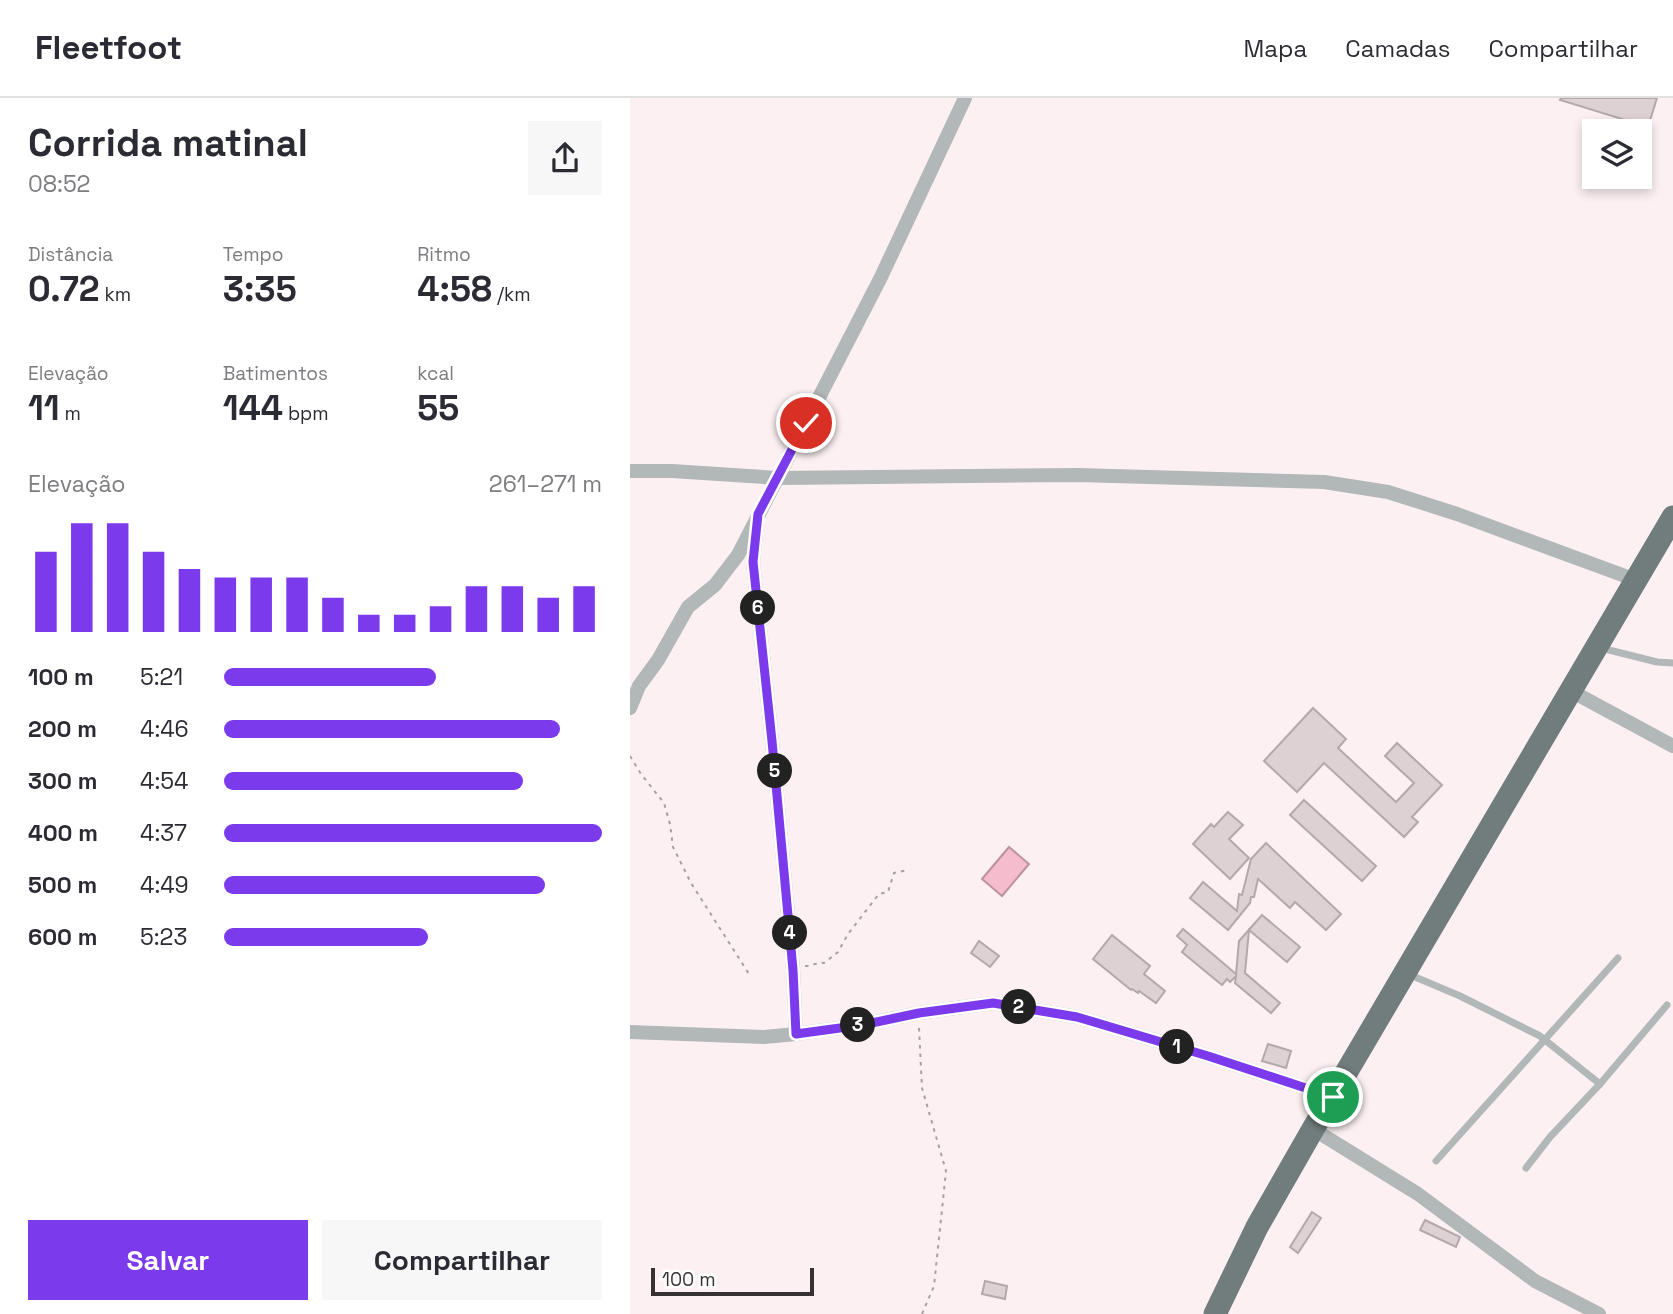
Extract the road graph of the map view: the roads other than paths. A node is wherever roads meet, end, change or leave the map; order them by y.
1 (965, 98) edge
2 (630, 471) edge
3 (778, 478) junction
4 (758, 514) junction
5 (1673, 517) edge
6 (1636, 580) junction
7 (1597, 647) junction
8 (1673, 663) edge
9 (1570, 691) junction
10 (630, 708) edge
11 (1673, 746) edge
12 (1618, 958) dead end
13 (1406, 973) junction
14 (1667, 1005) dead end
15 (630, 1032) edge
16 (796, 1034) junction
17 (1545, 1040) junction
18 (1601, 1084) junction
19 (1333, 1097) junction
20 (1313, 1129) junction
21 (1436, 1161) dead end
22 (1526, 1168) dead end
23 (1215, 1314) edge
24 (1599, 1314) edge

1 - 3 street
2 - 3 street
3 - 4 street
3 - 6 street
4 - 10 street
4 - 16 street
5 - 6 highway
6 - 7 highway
7 - 8 lane
7 - 9 highway
9 - 11 street
9 - 13 highway
12 - 17 lane
13 - 17 lane
13 - 19 highway
14 - 18 lane
15 - 16 street
16 - 19 street
17 - 18 lane
17 - 21 lane
18 - 22 lane
19 - 20 highway
20 - 23 highway
20 - 24 street

